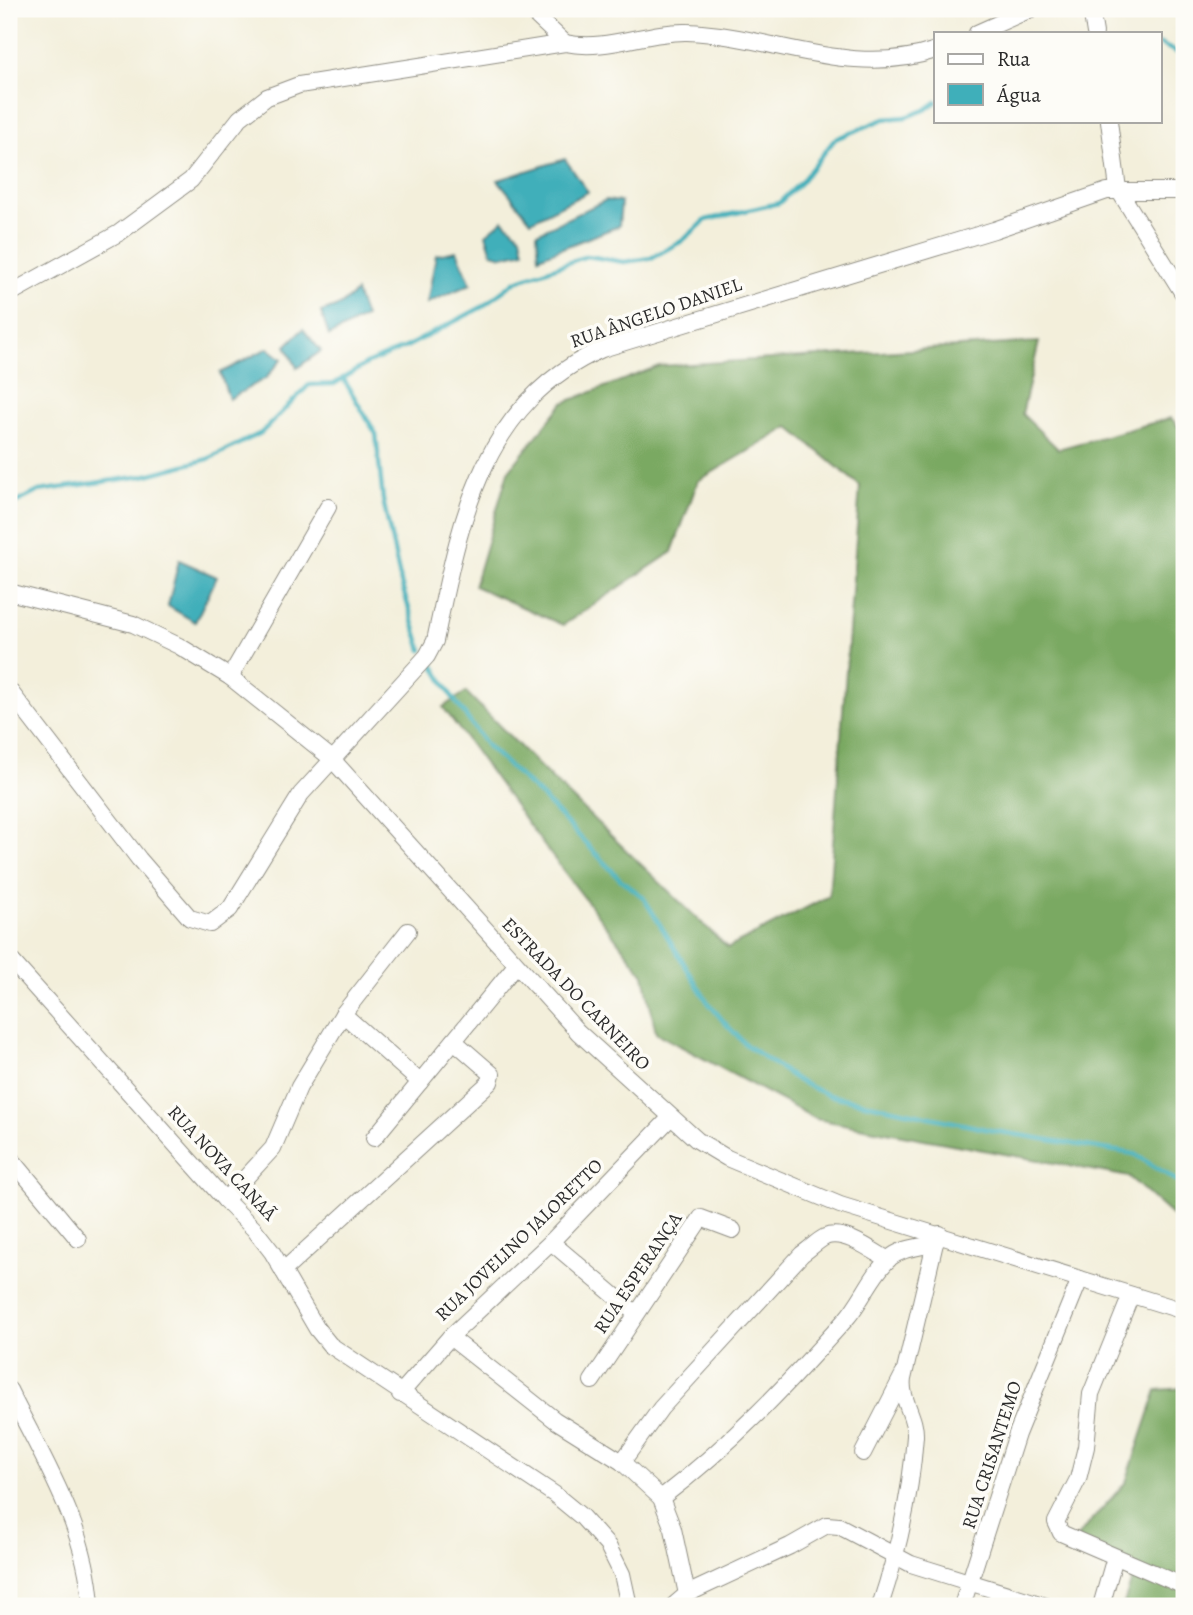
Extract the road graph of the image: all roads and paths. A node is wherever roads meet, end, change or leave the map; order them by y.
1 (529, 9) edge
2 (1031, 9) edge
3 (1091, 9) edge
4 (979, 32) edge
5 (1095, 32) edge
6 (565, 43) junction
7 (934, 50) edge
8 (1108, 122) edge
9 (1118, 189) junction
10 (1184, 191) edge
11 (9, 294) edge
12 (1184, 295) edge
13 (328, 507) dead end
14 (9, 593) edge
15 (230, 677) junction
16 (9, 690) edge
17 (331, 758) junction
18 (408, 931) dead end
19 (9, 958) edge
20 (516, 965) junction
21 (343, 1014) junction
22 (454, 1041) junction
23 (420, 1082) junction
24 (670, 1118) junction
25 (374, 1138) dead end
26 (9, 1156) edge
27 (225, 1200) junction
28 (733, 1230) dead end
29 (78, 1238) dead end
30 (938, 1239) junction
31 (551, 1242) junction
32 (888, 1260) junction
33 (283, 1270) junction
34 (1080, 1279) junction
35 (1131, 1294) junction
36 (1184, 1311) edge
37 (635, 1313) junction
38 (450, 1337) junction
39 (904, 1373) junction
40 (592, 1381) dead end
41 (9, 1390) edge
42 (400, 1394) junction
43 (863, 1453) dead end
44 (622, 1462) junction
45 (661, 1498) junction
46 (897, 1555) junction
47 (1115, 1557) junction
48 (971, 1585) junction
49 (1184, 1586) edge
50 (687, 1594) junction
51 (91, 1606) edge
52 (629, 1606) edge
53 (673, 1606) edge
54 (880, 1606) edge
55 (962, 1606) edge
56 (1046, 1606) edge
57 (1101, 1606) edge

1 - 6 street
2 - 4 street
3 - 5 street
6 - 7 street
6 - 11 street
8 - 9 street
9 - 10 street, RUA ÂNGELO DANIEL
9 - 12 street
9 - 17 street, RUA ÂNGELO DANIEL
13 - 15 street
14 - 15 street, ESTRADA DO CARNEIRO
15 - 17 street, ESTRADA DO CARNEIRO
16 - 17 street, RUA ÂNGELO DANIEL
17 - 20 street, ESTRADA DO CARNEIRO
18 - 21 street
19 - 27 street, RUA NOVA CANAÃ
20 - 22 street
20 - 24 street, ESTRADA DO CARNEIRO
21 - 23 street
21 - 27 street
22 - 23 street
22 - 33 street
23 - 25 street
24 - 30 street, ESTRADA DO CARNEIRO
24 - 31 street, RUA JOVELINO JALORETTO
26 - 29 street
27 - 33 street, RUA NOVA CANAÃ
28 - 37 street, RUA ESPERANÇA
30 - 32 street
30 - 34 street, ESTRADA DO CARNEIRO
30 - 39 street
31 - 37 street
31 - 38 street, RUA JOVELINO JALORETTO
32 - 44 street
32 - 45 street
33 - 42 street, RUA NOVA CANAÃ
34 - 35 street, ESTRADA DO CARNEIRO
34 - 48 street, RUA CRISANTEMO
35 - 36 street, ESTRADA DO CARNEIRO
35 - 47 street
37 - 40 street, RUA ESPERANÇA
38 - 42 street, RUA JOVELINO JALORETTO
38 - 44 street
39 - 43 street
39 - 46 street
41 - 51 street
42 - 52 street, RUA NOVA CANAÃ
44 - 45 street
45 - 50 street
46 - 48 street
46 - 50 street
46 - 54 street
47 - 49 street
47 - 57 street
48 - 55 street, RUA CRISANTEMO
48 - 56 street
50 - 53 street

